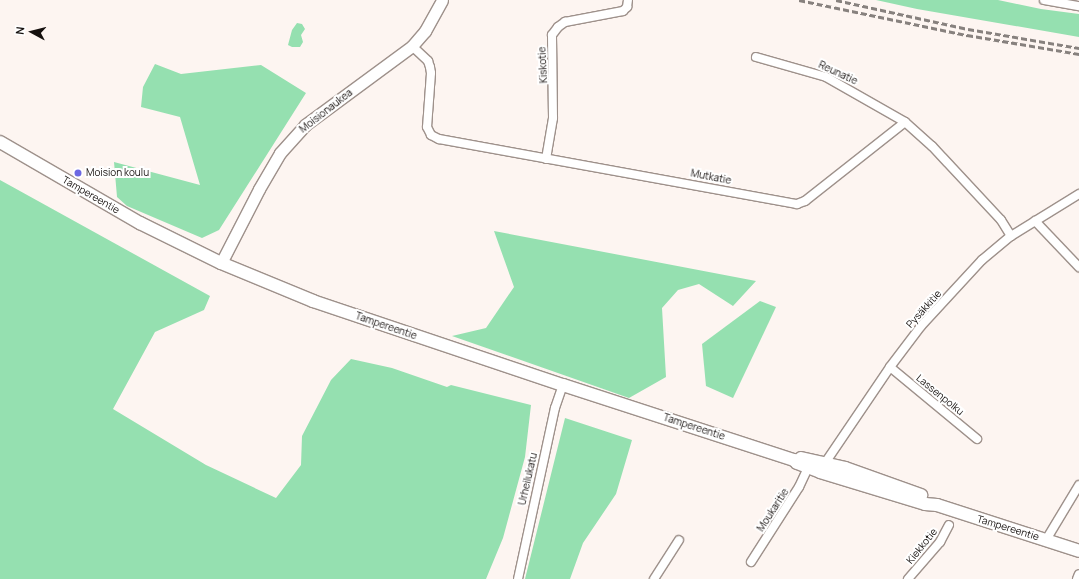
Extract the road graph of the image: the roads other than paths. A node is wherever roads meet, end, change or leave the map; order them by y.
1 (442, 0) edge
2 (628, 0) edge
3 (1044, 0) edge
4 (1079, 6) edge
5 (412, 46) junction
6 (756, 57) dead end
7 (904, 122) junction
8 (0, 142) edge
9 (546, 159) junction
10 (1079, 194) edge
11 (1035, 221) junction
12 (1011, 236) junction
13 (221, 263) junction
14 (1079, 267) edge
15 (890, 367) junction
16 (562, 385) junction
17 (977, 439) dead end
18 (794, 460) junction
19 (808, 468) junction
20 (822, 468) junction
21 (1079, 486) edge
22 (949, 525) dead end
23 (679, 540) dead end
24 (1046, 540) junction
25 (1079, 551) edge
26 (751, 562) dead end
27 (1079, 574) edge
28 (518, 579) edge
29 (654, 579) edge
30 (908, 579) edge
31 (1077, 579) edge

1 - 5 street, Moisionaukea
2 - 9 street, Kiskotie
3 - 4 street
5 - 9 street, Mutkatie
5 - 13 street, Moisionaukea
6 - 7 street, Reunatie
7 - 9 street, Mutkatie
7 - 12 street
8 - 13 main road, Tampereentie
10 - 11 street, Pysäkkitie
11 - 12 street, Pysäkkitie
11 - 14 street
12 - 15 street, Pysäkkitie
13 - 16 main road, Tampereentie
15 - 17 street, Lassenpolku
15 - 20 street, Pysäkkitie
16 - 18 main road, Tampereentie
16 - 28 street, Urheilukatu
18 - 19 main road, Tampereentie
18 - 20 main road, Tampereentie
19 - 20 main road, Tampereentie
19 - 26 street, Moukaritie
20 - 24 main road, Tampereentie
21 - 24 street
22 - 30 street, Kiekkotie
23 - 29 street
24 - 25 main road, Tampereentie
27 - 31 street

